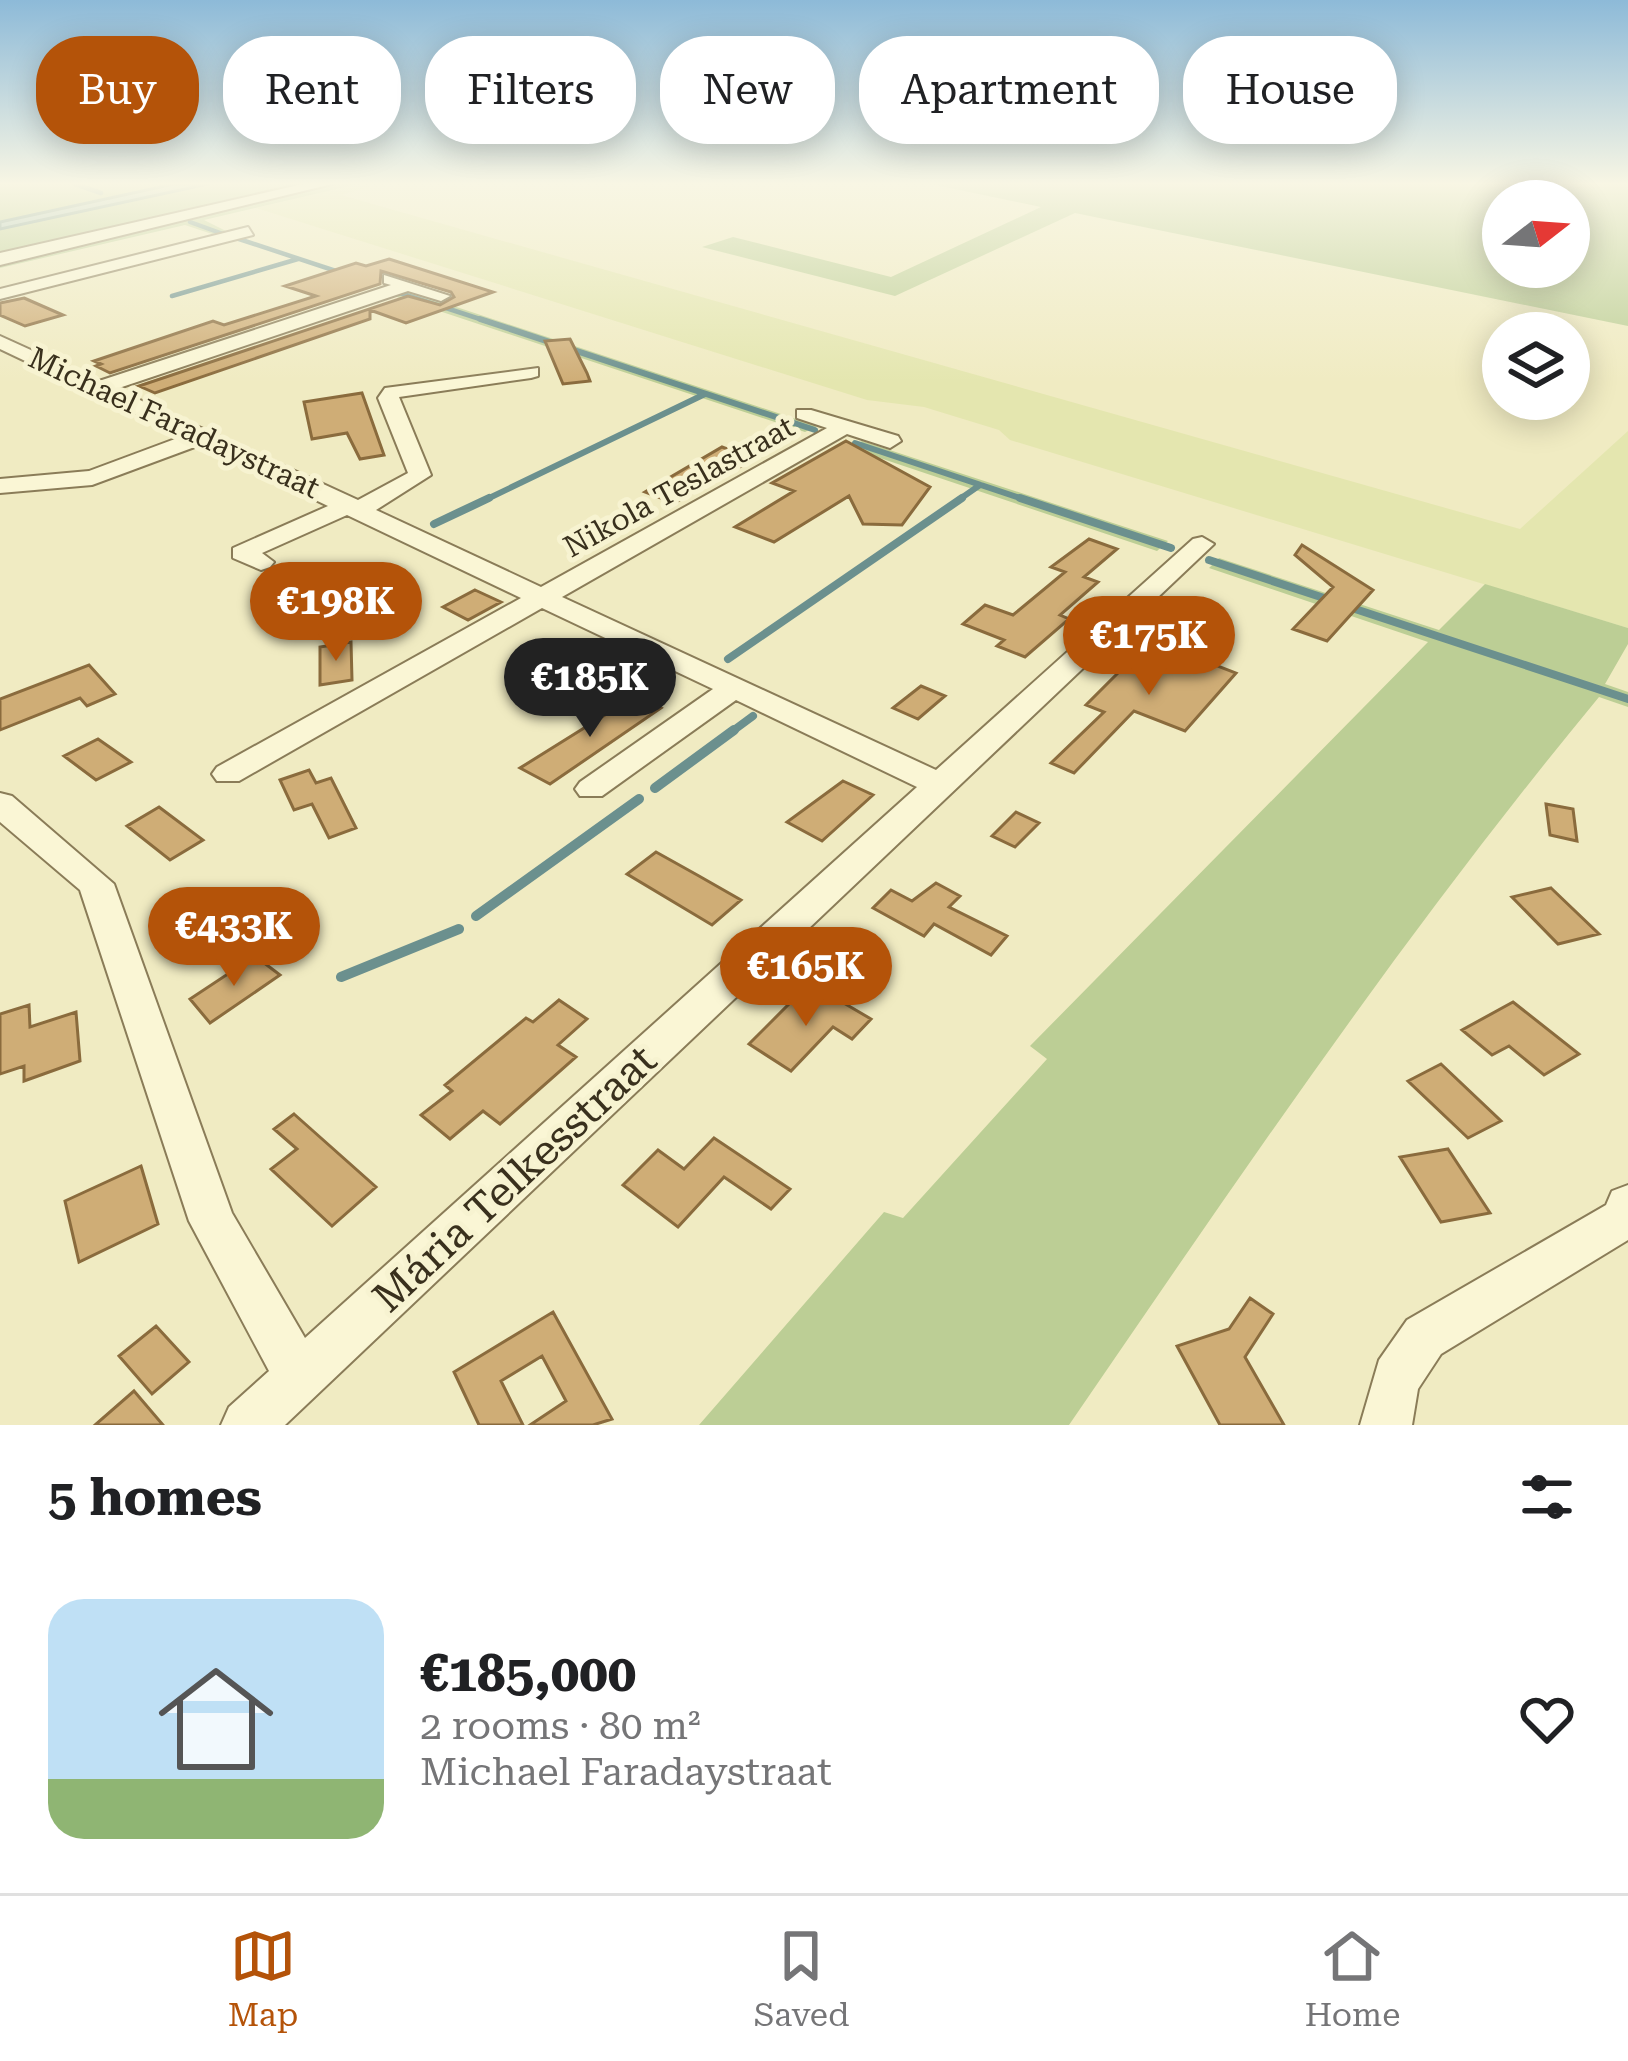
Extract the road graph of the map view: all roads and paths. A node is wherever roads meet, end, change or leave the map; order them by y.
1 (37, 250) edge
2 (180, 250) edge
3 (0, 259) edge
4 (378, 275) dead end
5 (408, 285) junction
6 (0, 294) edge
7 (441, 296) dead end
8 (0, 342) edge
9 (531, 372) dead end
10 (98, 388) junction
11 (804, 414) dead end
12 (844, 427) junction
13 (204, 436) junction
14 (890, 441) dead end
15 (0, 486) edge
16 (354, 507) junction
17 (1202, 544) dead end
18 (260, 562) dead end
19 (542, 598) junction
20 (733, 688) junction
21 (228, 774) dead end
22 (940, 785) junction
23 (591, 789) dead end
24 (0, 804) edge
25 (1628, 1205) edge
26 (299, 1376) junction
27 (247, 1425) edge
28 (1386, 1425) edge

1 - 3 street
2 - 6 street
4 - 5 street
5 - 7 street
5 - 10 street
8 - 10 street, Michael Faradaystraat
9 - 16 street
10 - 13 street, Michael Faradaystraat
11 - 12 street, Nikola Teslastraat
12 - 14 street, Nikola Teslastraat
12 - 19 street, Nikola Teslastraat
13 - 15 street
13 - 16 street, Michael Faradaystraat
16 - 18 street, Michael Faradaystraat
16 - 19 street, Michael Faradaystraat
17 - 22 street, Mária Telkesstraat
19 - 20 street, Michael Faradaystraat
19 - 21 street
20 - 22 street, Michael Faradaystraat
20 - 23 street
22 - 26 street, Mária Telkesstraat
24 - 26 street
25 - 28 street
26 - 27 street, Mária Telkesstraat

